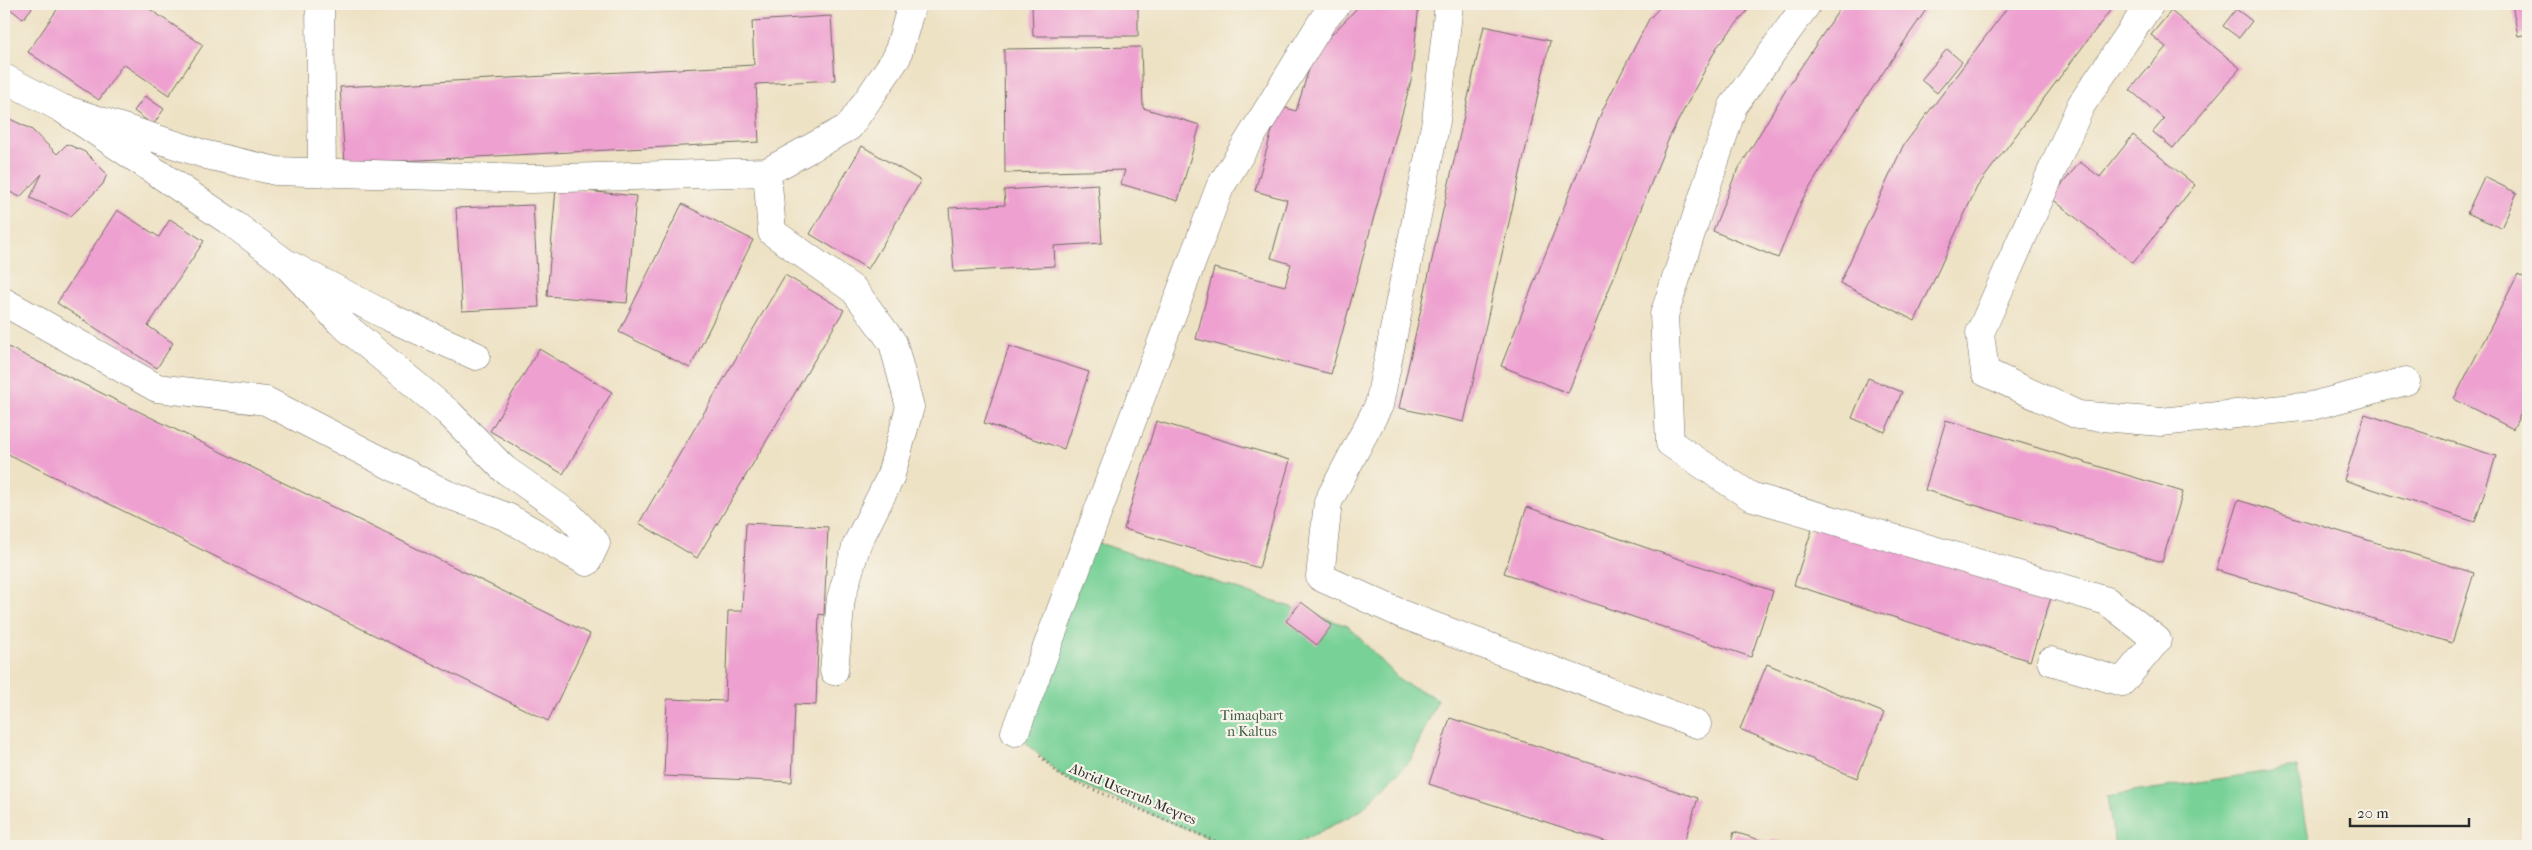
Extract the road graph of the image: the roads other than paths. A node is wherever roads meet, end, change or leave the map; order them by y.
1 (320, 4) edge
2 (912, 4) edge
3 (1337, 4) edge
4 (1449, 4) edge
5 (1807, 4) edge
6 (2150, 4) edge
7 (4, 78) edge
8 (61, 108) junction
9 (322, 172) junction
10 (767, 172) junction
11 (284, 262) junction
12 (4, 302) edge
13 (476, 356) dead end
14 (2406, 381) dead end
15 (2051, 661) dead end
16 (834, 672) dead end
17 (1698, 724) dead end
18 (1015, 732) road end

1 - 9 street
2 - 10 street
3 - 18 street
4 - 17 street
5 - 15 street
6 - 14 street
7 - 8 street
8 - 9 street
8 - 11 street
9 - 10 street
10 - 16 street
11 - 12 street
11 - 13 street

